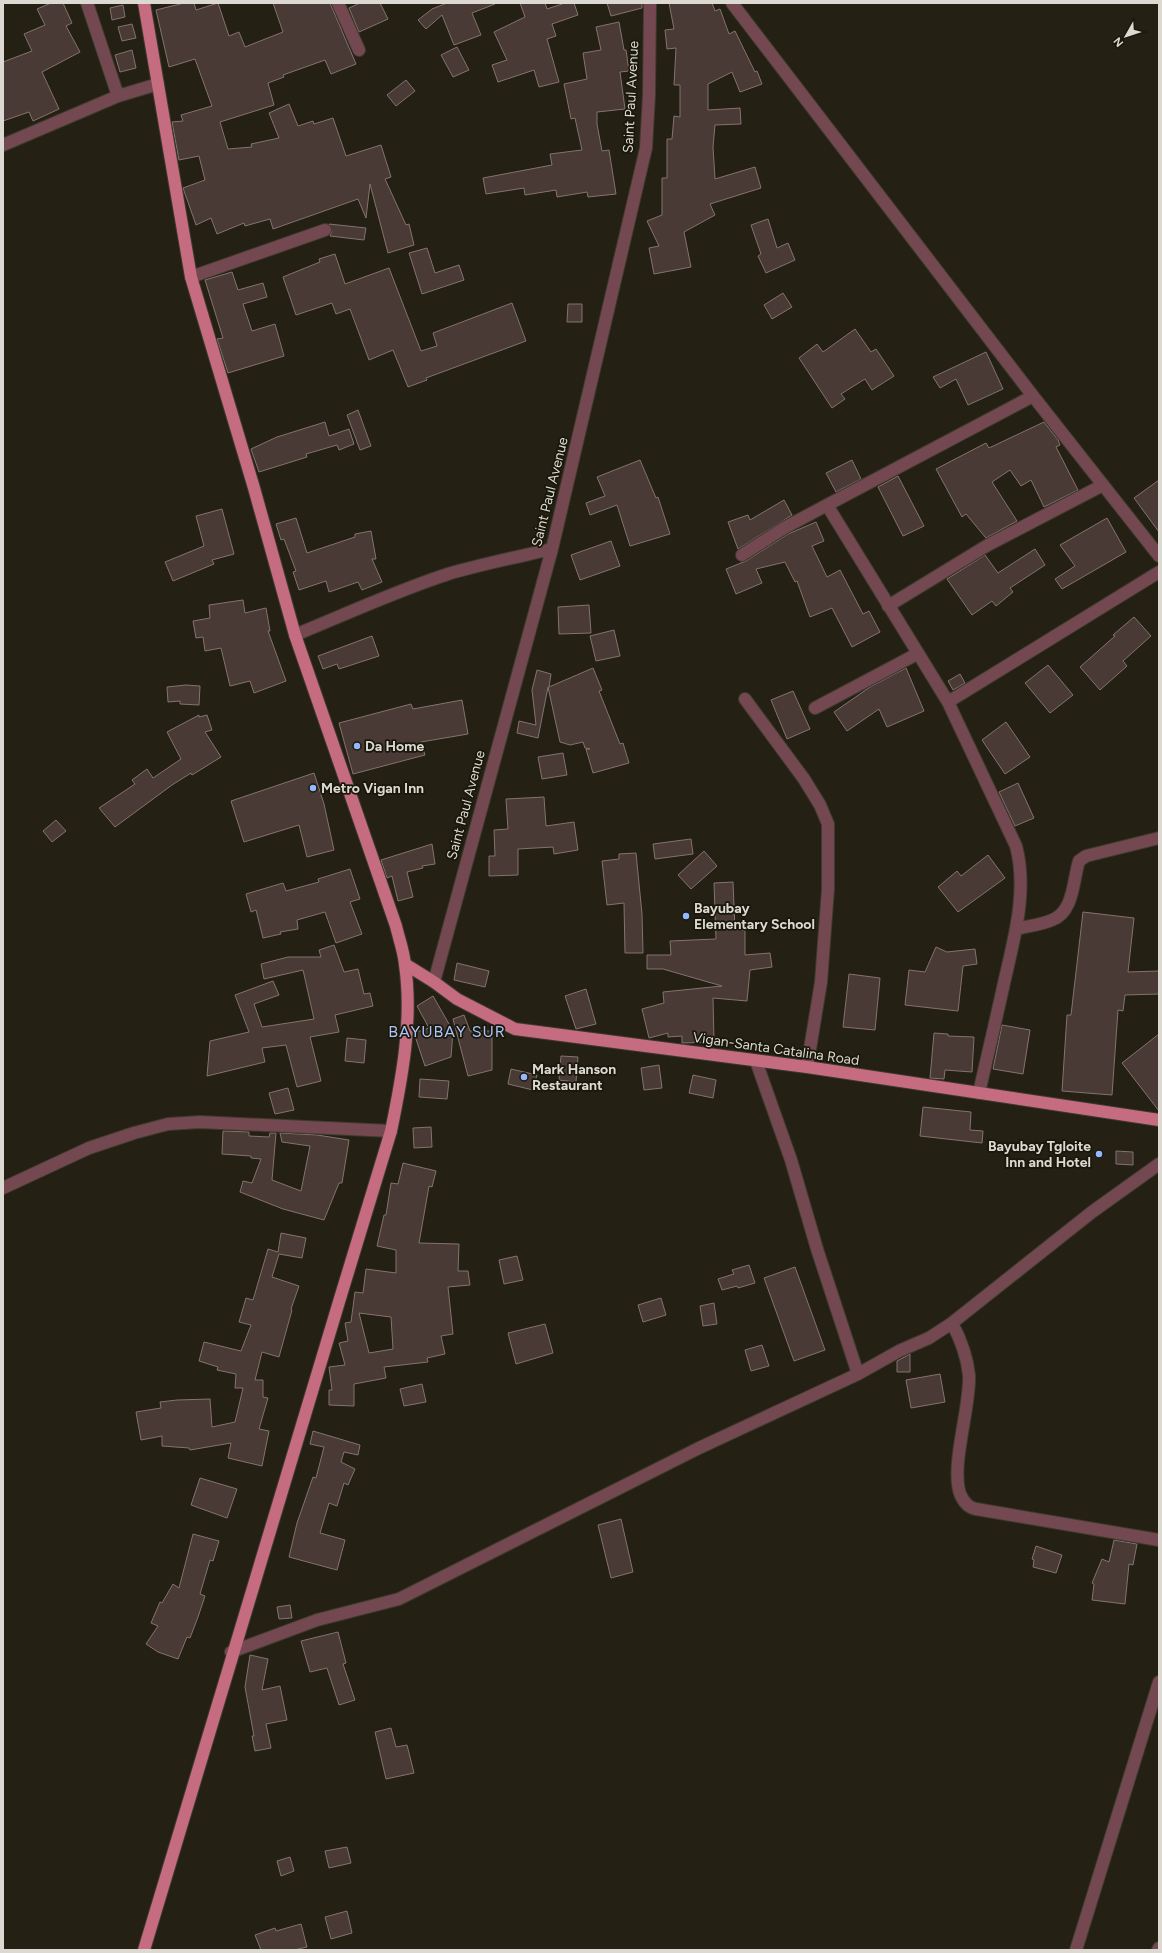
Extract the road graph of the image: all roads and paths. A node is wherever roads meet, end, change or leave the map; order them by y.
1 (87, 3) edge
2 (144, 3) edge
3 (338, 3) edge
4 (650, 3) edge
5 (732, 3) edge
6 (359, 50) dead end
7 (158, 84) junction
8 (118, 96) junction
9 (3, 145) edge
10 (325, 230) dead end
11 (191, 277) junction
12 (1033, 396) junction
13 (1103, 484) junction
14 (827, 504) junction
15 (552, 549) junction
16 (742, 555) dead end
17 (1159, 556) edge
18 (1159, 572) edge
19 (888, 606) junction
20 (296, 635) junction
21 (917, 654) junction
22 (745, 699) dead end
23 (948, 702) junction
24 (815, 708) dead end
25 (1159, 838) edge
26 (1016, 929) junction
27 (405, 964) junction
28 (434, 982) junction
29 (756, 1061) junction
30 (807, 1067) junction
31 (979, 1094) junction
32 (1159, 1120) edge
33 (391, 1131) junction
34 (1159, 1164) edge
35 (3, 1188) edge
36 (952, 1323) junction
37 (858, 1374) junction
38 (1159, 1540) edge
39 (231, 1652) junction
40 (1159, 1682) edge
41 (144, 1950) edge
42 (1076, 1950) edge

1 - 8 street
2 - 7 main road
3 - 6 street
4 - 15 street, Saint Paul Avenue
5 - 12 street
7 - 8 street
7 - 11 main road
8 - 9 street
10 - 11 street
11 - 20 main road
12 - 13 street
12 - 14 street
13 - 17 street
13 - 19 street
14 - 16 street
14 - 19 street
15 - 20 street
15 - 28 street, Saint Paul Avenue
18 - 23 street
19 - 21 street
20 - 27 main road
21 - 23 street
21 - 24 street
22 - 30 street
23 - 26 street
25 - 26 street
26 - 31 street
27 - 28 main road, Vigan-Santa Catalina Road
27 - 33 main road
28 - 29 main road, Vigan-Santa Catalina Road
29 - 30 main road, Vigan-Santa Catalina Road
29 - 37 street
30 - 31 main road, Vigan-Santa Catalina Road
31 - 32 main road, Vigan-Santa Catalina Road
33 - 35 street
33 - 39 main road
34 - 36 street
36 - 37 street
36 - 38 street
37 - 39 street
39 - 41 main road
40 - 42 street

